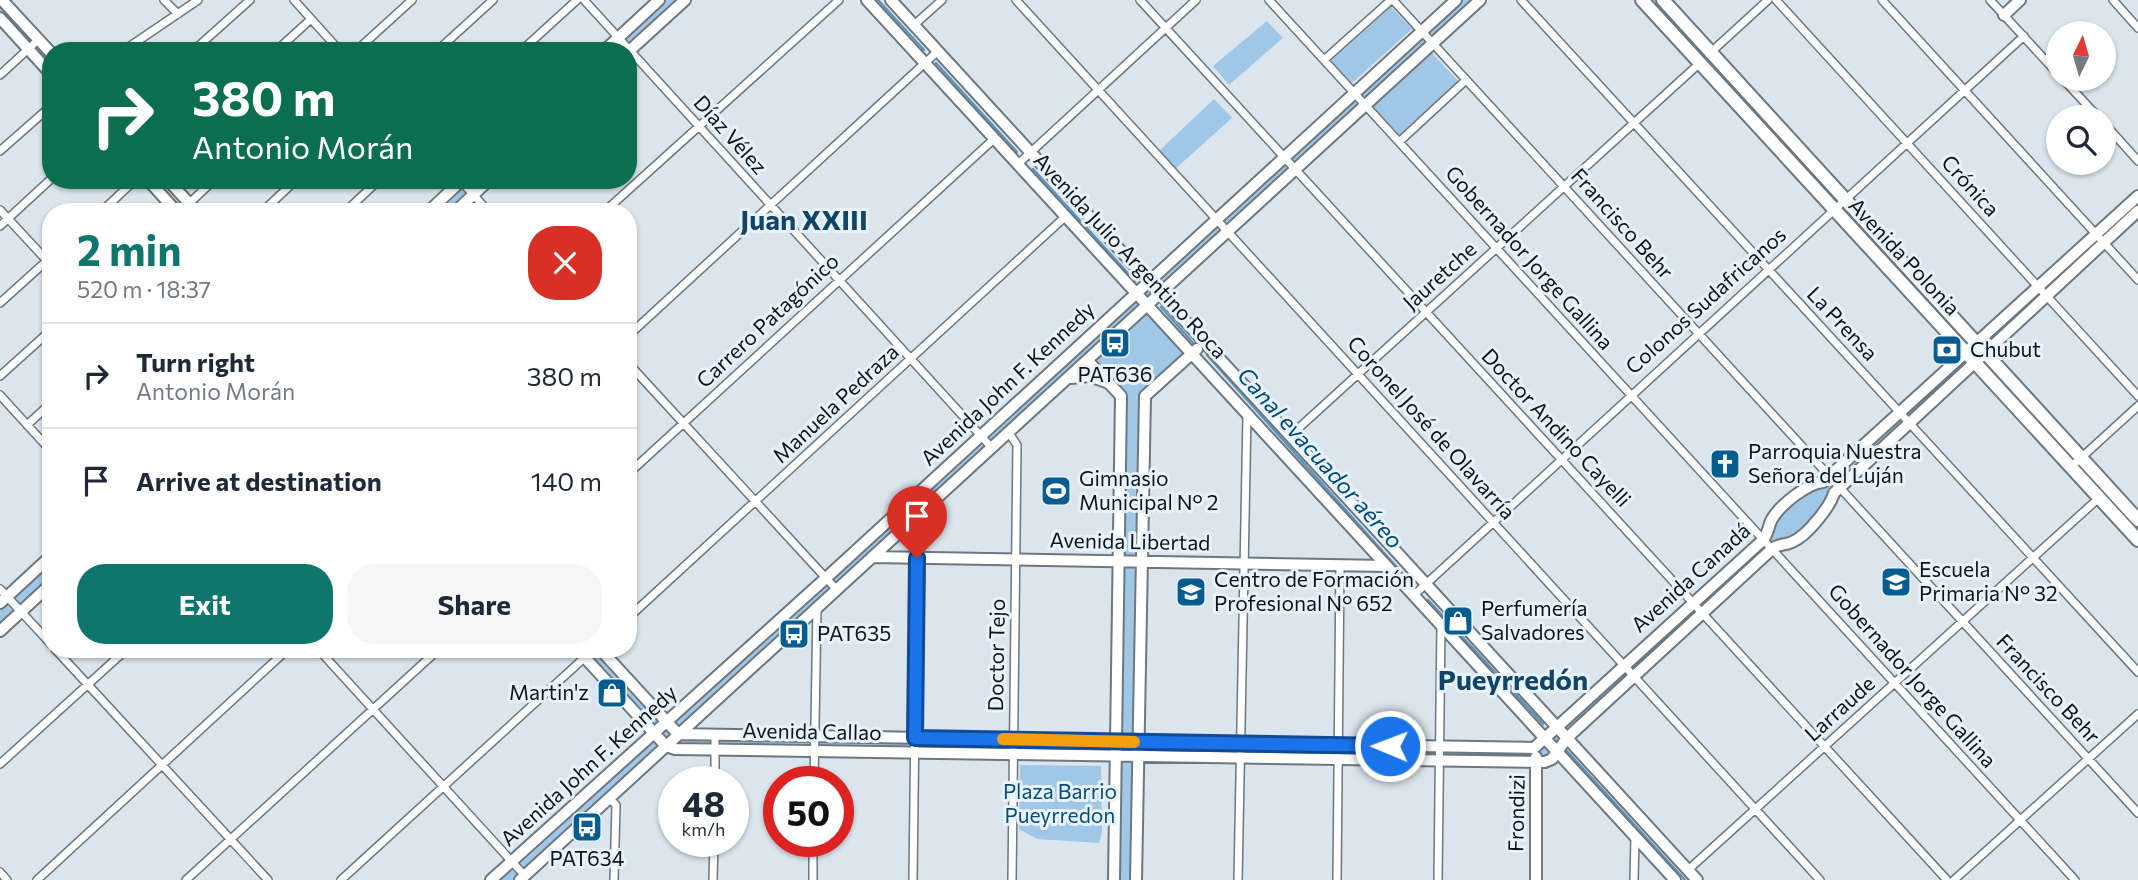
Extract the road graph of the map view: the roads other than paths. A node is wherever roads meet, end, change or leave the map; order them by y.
1 (2, 0) edge
2 (164, 0) edge
3 (198, 0) edge
4 (250, 0) edge
5 (294, 0) edge
6 (412, 0) edge
7 (493, 0) edge
8 (577, 0) edge
9 (584, 0) edge
10 (659, 0) edge
11 (685, 0) edge
12 (839, 0) edge
13 (867, 0) edge
14 (891, 0) edge
15 (942, 0) edge
16 (1016, 0) edge
17 (1140, 0) edge
18 (1196, 0) edge
19 (1269, 0) edge
20 (1392, 0) edge
21 (1456, 0) edge
22 (1480, 0) edge
23 (1521, 0) edge
24 (1642, 0) edge
25 (1663, 0) edge
26 (1768, 0) edge
27 (1776, 0) edge
28 (1882, 0) edge
29 (1990, 0) edge
30 (2020, 0) edge
31 (2113, 0) edge
32 (178, 14) junction
33 (2004, 15) junction
34 (0, 18) edge
35 (311, 19) junction
36 (914, 25) junction
37 (1166, 28) junction
38 (2138, 29) edge
39 (1422, 32) junction
40 (2024, 36) junction
41 (618, 37) junction
42 (38, 40) junction
43 (136, 42) edge
44 (203, 42) edge
45 (286, 42) edge
46 (332, 42) edge
47 (366, 42) edge
48 (447, 42) edge
49 (531, 42) edge
50 (613, 42) edge
51 (622, 42) edge
52 (1432, 43) junction
53 (42, 44) edge
54 (637, 44) edge
55 (28, 49) junction
56 (938, 51) junction
57 (1711, 52) junction
58 (637, 60) edge
59 (1324, 60) junction
60 (2046, 61) edge
61 (925, 63) junction
62 (1699, 63) junction
63 (42, 64) edge
64 (0, 75) edge
65 (1466, 80) junction
66 (1098, 90) junction
67 (1965, 90) junction
68 (2074, 91) edge
69 (1356, 94) junction
70 (1365, 104) junction
71 (2087, 105) edge
72 (42, 114) edge
73 (1634, 123) junction
74 (698, 125) junction
75 (2116, 136) edge
76 (995, 138) junction
77 (1399, 142) junction
78 (1907, 143) junction
79 (0, 151) edge
80 (1030, 153) junction
81 (1285, 158) junction
82 (2138, 161) edge
83 (1018, 164) junction
84 (1295, 169) junction
85 (637, 181) edge
86 (1564, 186) junction
87 (42, 187) edge
88 (125, 189) edge
89 (156, 189) edge
90 (176, 189) edge
91 (207, 189) edge
92 (286, 189) edge
93 (369, 189) edge
94 (452, 189) edge
95 (468, 189) edge
96 (479, 189) edge
97 (629, 189) edge
98 (473, 195) junction
99 (2138, 196) edge
100 (1845, 200) junction
101 (111, 203) edge
102 (170, 203) edge
103 (189, 203) edge
104 (196, 203) edge
105 (272, 203) edge
106 (355, 203) edge
107 (438, 203) edge
108 (465, 203) edge
109 (481, 203) edge
110 (614, 203) edge
111 (771, 205) junction
112 (0, 210) edge
113 (1834, 210) junction
114 (2138, 211) edge
115 (1066, 216) junction
116 (8, 219) junction
117 (1216, 219) junction
118 (0, 226) edge
119 (1227, 230) junction
120 (2100, 238) junction
121 (1496, 248) junction
122 (42, 254) edge
123 (42, 267) edge
124 (1769, 270) junction
125 (839, 280) junction
126 (2138, 280) edge
127 (1147, 281) junction
128 (2038, 287) junction
129 (1136, 292) junction
130 (1159, 293) junction
131 (2047, 296) junction
132 (0, 303) edge
133 (1147, 304) junction
134 (1426, 312) junction
135 (637, 328) edge
136 (1699, 334) junction
137 (42, 338) edge
138 (1088, 338) junction
139 (1204, 343) junction
140 (1980, 347) junction
141 (1192, 354) junction
142 (1970, 357) junction
143 (911, 359) junction
144 (1088, 361) junction
145 (637, 373) edge
146 (1358, 374) junction
147 (0, 376) edge
148 (1068, 379) junction
149 (1111, 384) junction
150 (0, 395) edge
151 (1121, 396) junction
152 (1145, 396) junction
153 (1631, 396) junction
154 (2138, 396) edge
155 (2138, 406) edge
156 (42, 411) edge
157 (1247, 411) junction
158 (1899, 412) junction
159 (1908, 422) junction
160 (683, 423) junction
161 (27, 425) junction
162 (1009, 433) junction
163 (981, 435) junction
164 (1290, 436) junction
165 (42, 441) edge
166 (992, 448) junction
167 (2081, 457) junction
168 (1562, 460) junction
169 (637, 466) edge
170 (2071, 467) junction
171 (1830, 477) junction
172 (1840, 488) junction
173 (2110, 489) junction
174 (2099, 498) junction
175 (756, 502) junction
176 (2138, 520) edge
177 (1493, 522) junction
178 (1763, 540) junction
179 (2138, 540) edge
180 (1772, 549) junction
181 (872, 557) junction
182 (917, 558) junction
183 (2033, 558) junction
184 (1016, 559) junction
185 (1117, 561) junction
186 (1141, 561) junction
187 (42, 563) edge
188 (1244, 563) junction
189 (1340, 565) junction
190 (1387, 566) junction
191 (826, 578) junction
192 (1426, 584) junction
193 (836, 589) junction
194 (42, 592) edge
195 (1414, 595) junction
196 (2, 596) edge
197 (1692, 602) junction
198 (817, 607) junction
199 (637, 610) edge
200 (21, 612) junction
201 (1702, 613) junction
202 (1963, 621) junction
203 (1441, 625) junction
204 (0, 631) edge
205 (42, 634) edge
206 (63, 658) edge
207 (117, 658) edge
208 (278, 658) edge
209 (326, 658) edge
210 (429, 658) edge
211 (576, 658) edge
212 (586, 658) edge
213 (608, 658) edge
214 (1624, 666) junction
215 (2138, 672) edge
216 (1634, 676) junction
217 (1895, 683) junction
218 (88, 685) junction
219 (373, 710) junction
220 (2138, 713) edge
221 (667, 722) junction
222 (1557, 727) junction
223 (654, 734) junction
224 (678, 734) junction
225 (715, 734) junction
226 (815, 736) junction
227 (915, 738) junction
228 (1545, 738) junction
229 (1567, 738) junction
230 (1013, 740) junction
231 (1116, 741) junction
232 (1137, 742) junction
233 (1241, 744) junction
234 (666, 746) junction
235 (1340, 746) junction
236 (1824, 746) junction
237 (1441, 747) junction
238 (1534, 748) junction
239 (715, 750) junction
240 (1557, 751) junction
241 (814, 752) junction
242 (915, 754) junction
243 (1013, 755) junction
244 (1116, 757) junction
245 (1137, 757) junction
246 (1240, 759) junction
247 (2088, 759) junction
248 (1440, 760) junction
249 (1340, 761) junction
250 (1537, 763) junction
251 (0, 764) edge
252 (162, 765) junction
253 (715, 766) edge
254 (814, 766) edge
255 (442, 786) junction
256 (609, 798) junction
257 (1755, 809) junction
258 (2138, 813) edge
259 (2020, 820) junction
260 (1635, 836) junction
261 (231, 840) junction
262 (714, 857) edge
263 (813, 857) edge
264 (512, 861) junction
265 (1688, 870) junction
266 (0, 872) edge
267 (522, 878) edge
268 (7, 880) edge
269 (37, 880) edge
270 (186, 880) edge
271 (268, 880) edge
272 (341, 880) edge
273 (491, 880) edge
274 (614, 880) edge
275 (713, 880) edge
276 (813, 880) edge
277 (913, 880) edge
278 (1012, 880) edge
279 (1114, 880) edge
280 (1136, 880) edge
281 (1238, 880) edge
282 (1337, 880) edge
283 (1438, 880) edge
284 (1536, 880) edge
285 (1634, 880) edge
286 (1675, 880) edge
287 (1697, 880) edge
288 (1820, 880) edge
289 (1947, 880) edge
290 (1954, 880) edge
291 (2075, 880) edge

1 - 42 main road
2 - 32 street
3 - 32 street
4 - 44 street
5 - 35 street
6 - 47 street
7 - 48 street
8 - 49 street
9 - 41 street, Díaz Vélez
10 - 41 main road
11 - 54 main road
12 - 74 street
13 - 61 main road, Avenida Julio Argentino Roca
14 - 36 main road, Avenida Julio Argentino Roca
15 - 36 street
16 - 66 street, Coronel José de Olavarría
17 - 37 street, Doctor Andino Cayelli
18 - 37 street
19 - 59 street, Gobernador Jorge Gallina
20 - 39 street, Francisco Behr
20 - 59 street
21 - 39 main road, Avenida John F. Kennedy
22 - 52 main road, Avenida John F. Kennedy
23 - 73 street, La Prensa
24 - 62 main road, Avenida Polonia
25 - 57 main road, Avenida Polonia
26 - 57 street, Jauretche
27 - 78 street, Crónica
28 - 67 street
29 - 33 street
30 - 33 main road
31 - 38 street
32 - 43 street
33 - 40 street
34 - 55 main road
35 - 45 street
35 - 46 street
36 - 56 main road, Avenida Julio Argentino Roca
37 - 66 street
37 - 81 street, Doctor Andino Cayelli
39 - 52 street, Francisco Behr
39 - 69 main road, Avenida John F. Kennedy
40 - 60 street
40 - 67 street, Colonos Sudafricanos
41 - 50 main road
41 - 51 street, Díaz Vélez
42 - 53 main road
42 - 55 street
52 - 65 street, Francisco Behr
52 - 70 main road, Avenida John F. Kennedy
55 - 63 main road
55 - 64 street
56 - 61 street
56 - 80 main road, Avenida Julio Argentino Roca
57 - 62 street, Jauretche
57 - 100 main road, Avenida Polonia
58 - 74 street, Díaz Vélez
59 - 69 street, Gobernador Jorge Gallina
61 - 76 main road, Avenida Julio Argentino Roca
61 - 111 street
62 - 73 street, Jauretche
62 - 113 main road, Avenida Polonia
65 - 77 street
65 - 86 street, Francisco Behr
66 - 80 street
66 - 117 street, Coronel José de Olavarría
67 - 78 street, Colonos Sudafricanos
67 - 120 street
68 - 71 street
69 - 70 street, Gobernador Jorge Gallina
69 - 81 main road, Avenida John F. Kennedy
70 - 77 street, Gobernador Jorge Gallina
70 - 84 main road, Avenida John F. Kennedy
72 - 79 street
73 - 86 street, Jauretche
73 - 124 street, La Prensa
74 - 85 street
74 - 111 street, Díaz Vélez
75 - 82 street
76 - 83 main road, Avenida Julio Argentino Roca
76 - 125 street, Carrero Patagónico
77 - 121 street, Gobernador Jorge Gallina
78 - 100 street, Colonos Sudafricanos
78 - 128 street, Crónica
80 - 83 street
80 - 127 main road, Avenida Julio Argentino Roca
81 - 84 street, Doctor Andino Cayelli
81 - 117 main road, Avenida John F. Kennedy
83 - 115 main road, Avenida Julio Argentino Roca
84 - 119 main road, Avenida John F. Kennedy
84 - 134 street, Doctor Andino Cayelli
86 - 121 street, Jauretche
86 - 136 street, Francisco Behr
87 - 116 street
88 - 101 street
89 - 102 main road
90 - 103 main road
91 - 104 street
92 - 105 street
93 - 106 street
94 - 107 main road
95 - 98 street
96 - 98 main road
97 - 110 street
98 - 108 main road
98 - 109 street
99 - 120 main road, Avenida Canadá
100 - 113 street, Colonos Sudafricanos
100 - 140 main road, Avenida Polonia
111 - 125 street, Díaz Vélez
111 - 135 street
112 - 116 street
113 - 124 street, Colonos Sudafricanos
113 - 142 main road, Avenida Polonia
114 - 120 main road, Avenida Canadá
115 - 129 main road, Avenida Julio Argentino Roca
115 - 143 street, Manuela Pedraza
116 - 118 street
116 - 122 street
117 - 119 street, Coronel José de Olavarría
117 - 127 main road, Avenida John F. Kennedy
119 - 130 main road, Avenida John F. Kennedy
119 - 146 street, Coronel José de Olavarría
120 - 126 street
120 - 128 main road, Avenida Canadá
120 - 131 main road, Avenida Canadá
121 - 134 street, Jauretche
121 - 153 street, Gobernador Jorge Gallina
123 - 132 street
124 - 136 street, Colonos Sudafricanos
124 - 158 street, La Prensa
125 - 143 street, Díaz Vélez
125 - 160 street, Carrero Patagónico
127 - 129 main road, Avenida John F. Kennedy
127 - 130 main road, Avenida Julio Argentino Roca
128 - 131 street, Crónica
128 - 140 main road, Avenida Canadá
129 - 133 main road, Avenida Julio Argentino Roca
129 - 138 main road, Avenida John F. Kennedy
130 - 133 main road, Avenida John F. Kennedy
130 - 139 main road, Avenida Julio Argentino Roca
131 - 140 main road, Avenida Canadá
131 - 154 street, Crónica
133 - 141 main road, Avenida Julio Argentino Roca
133 - 144 main road, Avenida John F. Kennedy
134 - 146 street, Jauretche
134 - 168 street, Doctor Andino Cayelli
136 - 153 street, Colonos Sudafricanos
136 - 171 street, Francisco Behr
137 - 147 street
138 - 144 main road
138 - 163 main road, Avenida John F. Kennedy
139 - 141 main road
139 - 164 main road, Avenida Julio Argentino Roca
140 - 142 main road, Avenida Canadá
140 - 167 main road, Avenida Polonia
141 - 152 main road
141 - 157 main road, Avenida Julio Argentino Roca
142 - 158 main road, Avenida Canadá
142 - 159 main road, Avenida Canadá
142 - 170 main road, Avenida Polonia
143 - 163 street, Díaz Vélez
143 - 175 street, Manuela Pedraza
144 - 148 main road, Avenida John F. Kennedy
144 - 149 main road
145 - 160 street
146 - 164 street, Jauretche
146 - 177 street, Coronel José de Olavarría
148 - 149 main road
148 - 162 main road, Avenida John F. Kennedy
149 - 151 main road
150 - 161 street
151 - 152 main road
151 - 185 main road
152 - 186 main road
153 - 168 street, Colonos Sudafricanos
153 - 178 street, Gobernador Jorge Gallina
155 - 167 street
156 - 161 street
157 - 188 street
157 - 190 main road, Avenida Julio Argentino Roca
158 - 159 street, La Prensa
158 - 171 main road, Avenida Canadá
159 - 172 main road, Avenida Canadá
159 - 183 street, La Prensa
160 - 169 street, Carrero Patagónico
160 - 175 street
161 - 165 street
162 - 166 main road, Avenida John F. Kennedy
162 - 184 street, Doctor Tejo
163 - 166 street, Díaz Vélez
163 - 191 main road, Avenida John F. Kennedy
164 - 192 main road, Avenida Julio Argentino Roca
166 - 181 main road, Avenida John F. Kennedy
167 - 170 street
167 - 173 main road, Avenida Polonia
168 - 177 street, Colonos Sudafricanos
168 - 197 street, Doctor Andino Cayelli
170 - 174 main road, Avenida Polonia
171 - 172 street, Francisco Behr
171 - 178 main road, Avenida Canadá
172 - 180 main road, Avenida Canadá
172 - 202 street, Francisco Behr
173 - 174 street, Larraude
173 - 176 main road, Avenida Polonia
174 - 179 main road, Avenida Polonia
174 - 183 street, Larraude
175 - 191 street
175 - 199 street, Manuela Pedraza
177 - 192 street, Colonos Sudafricanos
177 - 214 street, Coronel José de Olavarría
178 - 180 street, Gobernador Jorge Gallina
178 - 197 main road, Avenida Canadá
180 - 201 main road, Avenida Canadá
180 - 217 street, Gobernador Jorge Gallina
181 - 182 main road, Avenida Libertad
181 - 193 main road, Avenida John F. Kennedy
182 - 184 main road, Avenida Libertad
182 - 227 street
183 - 202 street, Larraude
183 - 215 street, La Prensa
184 - 185 main road, Avenida Libertad
184 - 230 street, Doctor Tejo
185 - 186 main road, Avenida Libertad
185 - 231 main road
186 - 188 main road, Avenida Libertad
186 - 232 main road
187 - 196 main road
188 - 189 main road, Avenida Libertad
188 - 233 street
189 - 190 main road, Avenida Libertad
189 - 235 street
190 - 195 main road, Avenida Julio Argentino Roca
191 - 193 street
191 - 221 main road, Avenida John F. Kennedy
192 - 195 street, Colonos Sudafricanos
192 - 222 main road, Avenida Julio Argentino Roca
193 - 198 main road, Avenida John F. Kennedy
194 - 200 main road
195 - 203 main road, Avenida Julio Argentino Roca
196 - 200 street
197 - 201 street, Doctor Andino Cayelli
197 - 214 main road, Avenida Canadá
198 - 224 main road, Avenida John F. Kennedy
198 - 226 street
200 - 204 main road
200 - 205 street
201 - 216 main road, Avenida Canadá
201 - 236 street, Doctor Andino Cayelli
202 - 217 street, Larraude
202 - 247 street, Francisco Behr
203 - 228 main road, Avenida Julio Argentino Roca
203 - 237 street
206 - 218 street
207 - 218 street
208 - 252 street
209 - 219 street
210 - 219 street
211 - 255 street
212 - 223 main road
213 - 221 main road
214 - 216 street, Coronel José de Olavarría
214 - 222 main road, Avenida Canadá
216 - 229 main road, Avenida Canadá
216 - 257 street, Coronel José de Olavarría
217 - 236 street, Larraude
217 - 259 street, Gobernador Jorge Gallina
218 - 251 street
218 - 252 street
219 - 255 street
219 - 261 street
220 - 247 street
221 - 223 main road, Avenida John F. Kennedy
221 - 224 main road
222 - 228 main road, Avenida Canadá
222 - 229 main road, Avenida Julio Argentino Roca
223 - 234 main road
223 - 264 main road, Avenida John F. Kennedy
224 - 225 main road, Avenida Callao
224 - 234 main road, Avenida John F. Kennedy
225 - 226 main road, Avenida Callao
225 - 239 street
226 - 227 main road, Avenida Callao
226 - 241 street
227 - 230 main road, Avenida Callao
227 - 242 street
228 - 238 main road
228 - 240 main road, Avenida Julio Argentino Roca
229 - 240 main road, Avenida Canadá
229 - 265 main road, Avenida Julio Argentino Roca
230 - 231 main road, Avenida Callao
230 - 243 street, Doctor Tejo
231 - 232 main road, Avenida Callao
231 - 244 main road
232 - 233 main road, Avenida Callao
232 - 245 main road
233 - 235 main road, Avenida Callao
233 - 246 street
234 - 239 main road, Avenida Callao
234 - 256 main road, Avenida John F. Kennedy
235 - 237 main road, Avenida Callao
235 - 249 street
236 - 257 street, Larraude
236 - 289 street, Doctor Andino Cayelli
237 - 238 main road, Avenida Callao
237 - 248 street
238 - 250 main road, Frondizi
239 - 241 main road, Avenida Callao
239 - 253 street
240 - 250 main road
240 - 260 main road, Avenida Julio Argentino Roca
241 - 242 main road, Avenida Callao
241 - 254 street
242 - 243 main road, Avenida Callao
242 - 277 street
243 - 244 main road, Avenida Callao
243 - 278 street, Doctor Tejo
244 - 245 main road, Avenida Callao
244 - 279 main road
245 - 246 main road, Avenida Callao
245 - 280 main road
246 - 249 main road, Avenida Callao
246 - 281 street
247 - 258 street, Francisco Behr
247 - 259 street
248 - 249 main road, Avenida Callao
248 - 250 main road, Avenida Callao
248 - 283 street
249 - 282 street
250 - 284 main road, Frondizi
252 - 261 street
252 - 269 street
255 - 264 street
255 - 272 street
256 - 267 main road, Avenida John F. Kennedy
256 - 274 street
257 - 265 street, Larraude
257 - 288 street, Coronel José de Olavarría
259 - 290 street
259 - 291 street, Gobernador Jorge Gallina
260 - 285 street
260 - 286 main road, Avenida Julio Argentino Roca
261 - 270 street
261 - 271 street
262 - 275 street
263 - 276 street
264 - 267 street
264 - 273 main road, Avenida John F. Kennedy
265 - 287 main road, Avenida Julio Argentino Roca
266 - 268 street

